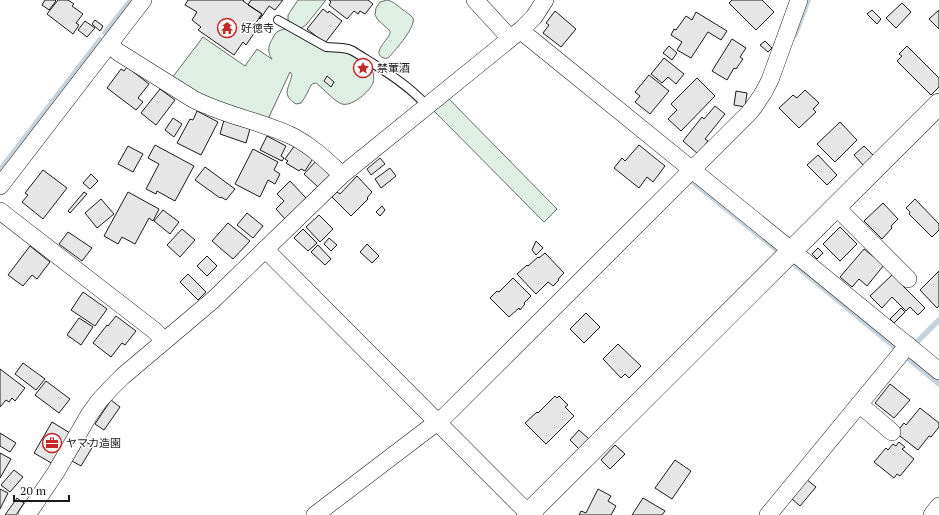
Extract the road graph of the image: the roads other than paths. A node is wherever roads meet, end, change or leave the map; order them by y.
1 (143, 0) edge
2 (475, 0) edge
3 (545, 0) edge
4 (799, 0) edge
5 (278, 20) dead end
6 (516, 34) junction
7 (109, 44) junction
8 (939, 104) edge
9 (427, 106) junction
10 (692, 169) junction
11 (342, 175) junction
12 (0, 186) edge
13 (836, 207) junction
14 (0, 211) edge
15 (265, 249) junction
16 (792, 250) junction
17 (908, 279) dead end
18 (164, 341) junction
19 (908, 346) junction
20 (939, 371) edge
21 (859, 404) junction
22 (437, 422) junction
23 (892, 432) dead end
24 (939, 506) edge
25 (531, 514) edge
26 (27, 515) edge
27 (315, 515) edge
28 (768, 515) edge
29 (932, 515) edge

1 - 7 street
2 - 6 street
3 - 6 street
4 - 10 street
5 - 9 lane
6 - 9 street
6 - 10 street
7 - 11 street
7 - 12 street
8 - 13 street
9 - 11 street
10 - 16 street
10 - 22 street
11 - 15 street
13 - 16 street
13 - 17 street
14 - 18 street
15 - 18 street
15 - 22 street
16 - 19 street
16 - 25 street
18 - 26 street
19 - 20 street
19 - 21 street
21 - 23 street
21 - 28 street
22 - 25 street
22 - 27 street
24 - 29 street

